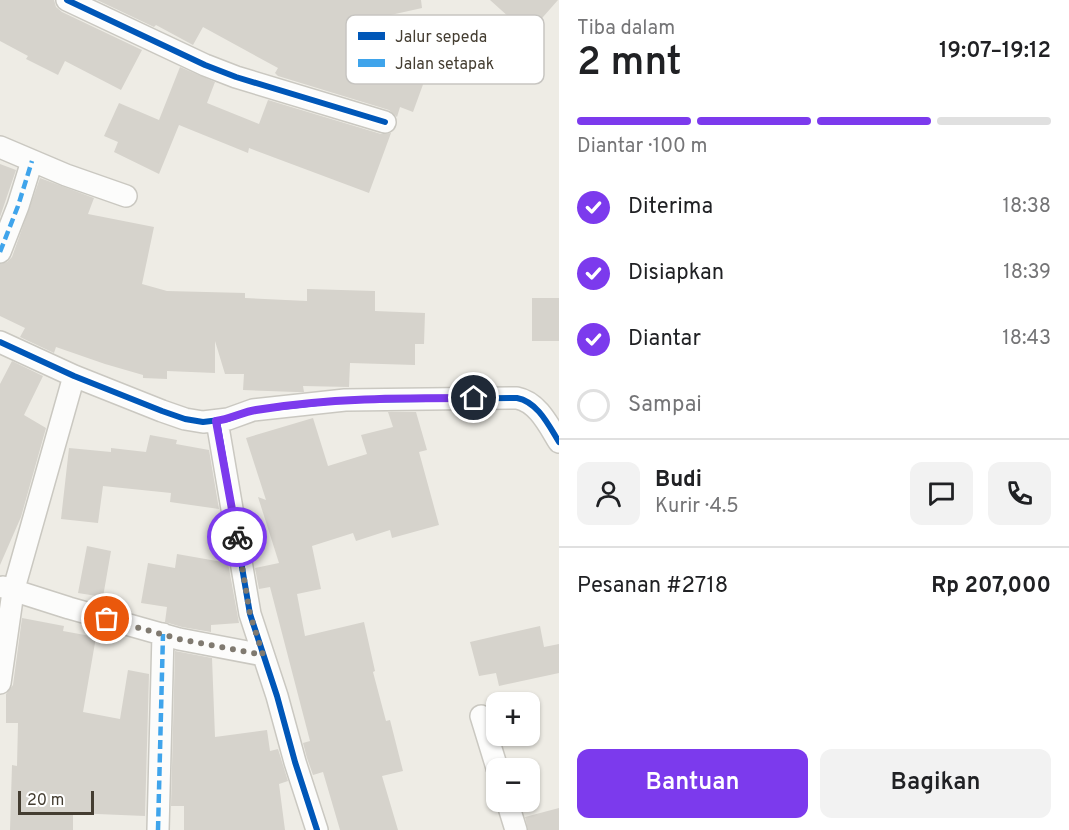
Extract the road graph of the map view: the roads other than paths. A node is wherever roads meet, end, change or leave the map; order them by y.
1 (67, 0) edge
2 (385, 122) dead end
3 (0, 147) edge
4 (32, 161) junction
5 (126, 196) dead end
6 (0, 252) edge
7 (0, 342) edge
8 (74, 376) junction
9 (216, 421) junction
10 (559, 442) edge
11 (7, 589) edge
12 (163, 634) junction
13 (263, 655) junction
14 (0, 683) edge
15 (481, 716) dead end
16 (494, 758) edge
17 (510, 812) edge
18 (158, 830) edge
19 (317, 830) edge
20 (516, 830) edge

1 - 2 street
3 - 4 street
4 - 5 street
4 - 6 street
7 - 8 street
8 - 9 street
8 - 11 street
9 - 10 street
9 - 13 street
11 - 12 street
11 - 14 street
12 - 13 street
12 - 18 street
13 - 19 street
15 - 16 street
17 - 20 street

